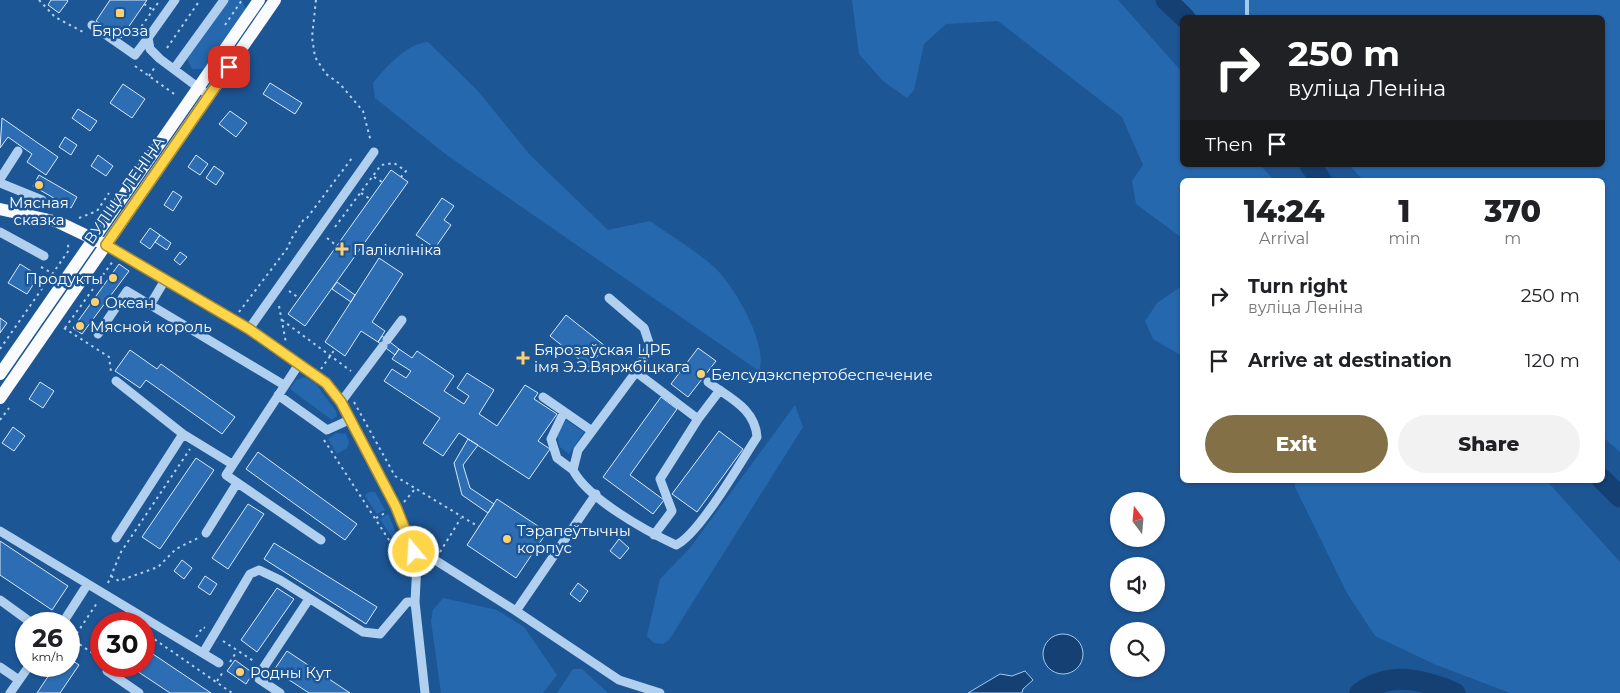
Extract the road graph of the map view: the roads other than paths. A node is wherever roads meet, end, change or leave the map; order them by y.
1 (175, 0) edge
2 (224, 0) edge
3 (258, 0) edge
4 (272, 5) edge
5 (92, 25) dead end
6 (148, 38) junction
7 (174, 69) junction
8 (198, 87) junction
9 (209, 96) junction
10 (18, 151) dead end
11 (374, 152) road end
12 (0, 179) edge
13 (0, 183) edge
14 (42, 200) dead end
15 (0, 209) edge
16 (0, 232) edge
17 (101, 242) junction
18 (44, 256) dead end
19 (165, 280) junction
20 (609, 298) dead end
21 (150, 304) junction
22 (402, 320) dead end
23 (249, 329) junction
24 (98, 334) dead end
25 (299, 364) junction
26 (636, 372) junction
27 (0, 374) edge
28 (116, 381) road end
29 (708, 382) dead end
30 (284, 385) junction
31 (720, 390) junction
32 (278, 395) junction
33 (543, 397) dead end
34 (0, 398) edge
35 (341, 402) junction
36 (564, 412) junction
37 (698, 419) junction
38 (349, 420) junction
39 (592, 431) junction
40 (184, 434) junction
41 (232, 464) junction
42 (573, 470) junction
43 (238, 483) junction
44 (596, 494) junction
45 (0, 531) edge
46 (206, 533) road end
47 (654, 535) junction
48 (116, 538) dead end
49 (321, 540) dead end
50 (414, 552) junction
51 (87, 585) junction
52 (308, 599) junction
53 (0, 600) edge
54 (415, 602) junction
55 (516, 611) junction
56 (16, 612) edge
57 (68, 612) edge
58 (203, 653) junction
59 (219, 664) dead end
60 (0, 666) edge
61 (21, 677) edge
62 (116, 677) edge
63 (19, 680) junction
64 (268, 690) edge
65 (10, 693) edge
66 (139, 693) edge
67 (280, 693) edge
68 (425, 693) edge
69 (660, 693) edge

1 - 6 street
2 - 7 street
3 - 4 street
3 - 8 main road, ВУЛІЦА ЛЕНІНА
4 - 9 main road, ВУЛІЦА ЛЕНІНА
5 - 6 street
6 - 7 street
7 - 8 street
8 - 9 street
8 - 17 main road, ВУЛІЦА ЛЕНІНА
9 - 17 main road, ВУЛІЦА ЛЕНІНА
10 - 12 street
11 - 23 street
13 - 14 street
15 - 17 main road
16 - 18 street
17 - 19 street
17 - 27 main road, ВУЛІЦА ЛЕНІНА
17 - 34 main road, ВУЛІЦА ЛЕНІНА
19 - 21 street
19 - 23 street
20 - 26 street
21 - 24 street
21 - 30 street
22 - 35 street
23 - 25 street
25 - 30 street
25 - 35 street
26 - 37 street
26 - 39 street
28 - 40 street
29 - 31 street
30 - 32 street
31 - 37 street
31 - 47 street
32 - 38 street
32 - 41 street
33 - 36 street
35 - 38 street
36 - 39 street
36 - 42 street
37 - 47 street
38 - 50 street
39 - 42 street
40 - 41 street
40 - 48 street
41 - 43 street
42 - 44 street
43 - 46 street
43 - 49 street
44 - 47 street
44 - 55 street
45 - 51 street
50 - 54 street
50 - 55 street
51 - 57 street
51 - 58 street
52 - 54 street
52 - 58 street
52 - 64 street
53 - 56 street
54 - 68 street
55 - 69 street
58 - 59 street
60 - 63 street
61 - 63 street
62 - 66 street
63 - 65 street
64 - 67 street

